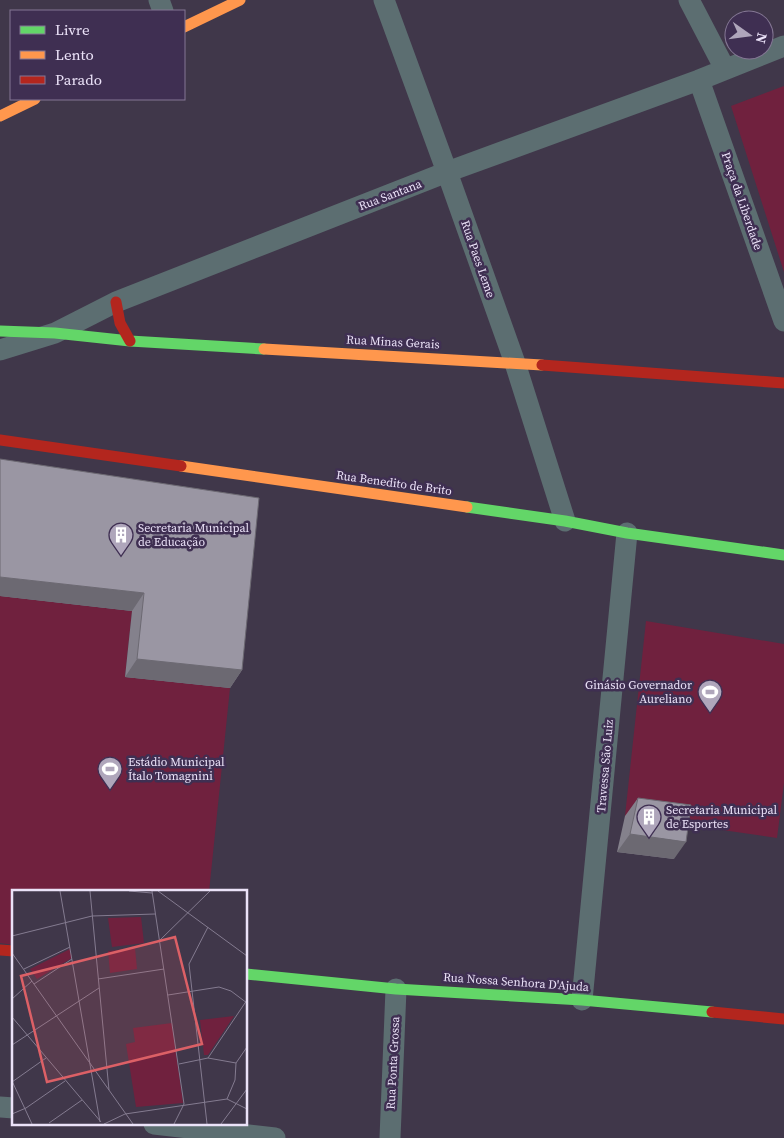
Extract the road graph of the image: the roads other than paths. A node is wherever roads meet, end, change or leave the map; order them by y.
1 (240, 0) edge
2 (384, 0) edge
3 (689, 0) edge
4 (185, 27) edge
5 (784, 46) edge
6 (725, 70) junction
7 (699, 80) junction
8 (33, 100) edge
9 (0, 116) edge
10 (448, 172) junction
11 (116, 302) junction
12 (784, 321) edge
13 (0, 331) edge
14 (55, 333) junction
15 (130, 341) junction
16 (0, 350) edge
17 (515, 363) junction
18 (784, 383) edge
19 (0, 440) edge
20 (565, 521) junction
21 (627, 533) junction
22 (784, 555) edge
23 (248, 974) edge
24 (396, 989) junction
25 (582, 1000) junction
26 (783, 1020) edge
27 (171, 1126) edge
28 (275, 1138) edge
29 (390, 1138) edge

1 - 4 street
2 - 10 street, Rua Paes Leme
3 - 6 street
5 - 6 street, Rua Santana
6 - 7 street, Rua Santana
7 - 10 street, Rua Santana
7 - 12 street, Praça da Liberdade
8 - 9 street
10 - 11 street, Rua Santana
10 - 17 street, Rua Paes Leme
11 - 14 street, Rua Santana
11 - 15 street
13 - 14 street, Rua Minas Gerais
14 - 15 street, Rua Minas Gerais
14 - 16 street, Rua Santana
15 - 17 street, Rua Minas Gerais
17 - 18 street, Rua Minas Gerais
17 - 20 street, Rua Paes Leme
19 - 20 street, Rua Benedito de Brito
20 - 21 street, Rua Benedito de Brito
21 - 22 street, Rua Benedito de Brito
21 - 25 street, Travessa São Luiz
23 - 24 street, Rua Nossa Senhora D'Ajuda
24 - 25 street, Rua Nossa Senhora D'Ajuda
24 - 29 street, Rua Ponta Grossa
25 - 26 street, Rua Nossa Senhora D'Ajuda
27 - 28 street

